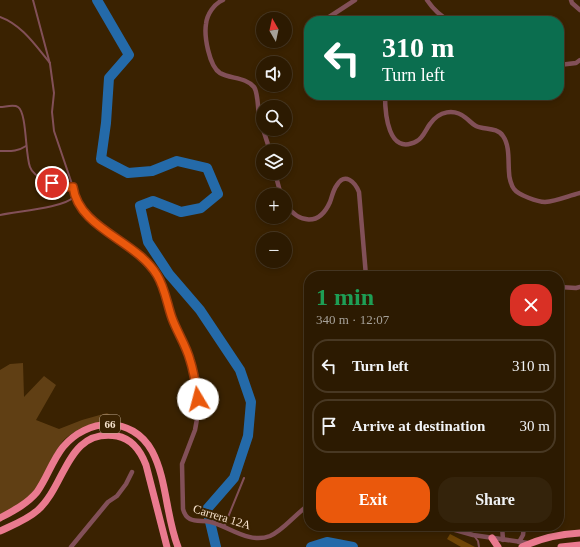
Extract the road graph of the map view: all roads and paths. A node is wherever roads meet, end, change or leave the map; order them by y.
1 (33, 0) edge
2 (223, 0) edge
3 (355, 0) edge
4 (427, 0) edge
5 (571, 0) edge
6 (580, 10) edge
7 (331, 16) edge
8 (442, 16) edge
9 (0, 17) edge
10 (580, 60) edge
11 (50, 64) junction
12 (564, 64) edge
13 (257, 100) edge
14 (385, 100) edge
15 (0, 107) edge
16 (26, 146) junction
17 (0, 151) edge
18 (73, 187) junction
19 (580, 193) edge
20 (74, 197) junction
21 (292, 211) edge
22 (0, 215) edge
23 (366, 271) edge
24 (564, 287) edge
25 (580, 287) edge
26 (132, 472) dead end
27 (244, 478) dead end
28 (304, 509) edge
29 (0, 518) edge
30 (224, 527) junction
31 (0, 531) edge
32 (463, 531) edge
33 (502, 531) edge
34 (523, 531) edge
35 (580, 533) edge
36 (473, 535) junction
37 (492, 538) junction
38 (503, 540) junction
39 (520, 545) edge
40 (580, 545) edge
41 (71, 547) edge
42 (167, 547) edge
43 (178, 547) edge
44 (479, 547) edge
45 (498, 547) edge
46 (561, 547) edge

1 - 11 lane
2 - 13 street
3 - 7 street
4 - 8 street
5 - 6 street
9 - 11 lane
10 - 12 street
11 - 18 lane
14 - 19 street
15 - 16 lane
16 - 17 lane
16 - 18 lane
18 - 20 lane
20 - 22 lane
20 - 30 street, Carrera 12A
21 - 23 street
24 - 25 street
26 - 41 street
27 - 30 lane
28 - 30 street, Carrera 12A
29 - 43 highway, 66
31 - 42 highway, 66
32 - 36 street
33 - 38 street
34 - 39 street
35 - 39 highway
36 - 37 street
36 - 44 lane
37 - 38 street
37 - 45 highway
38 - 39 street
40 - 46 highway

